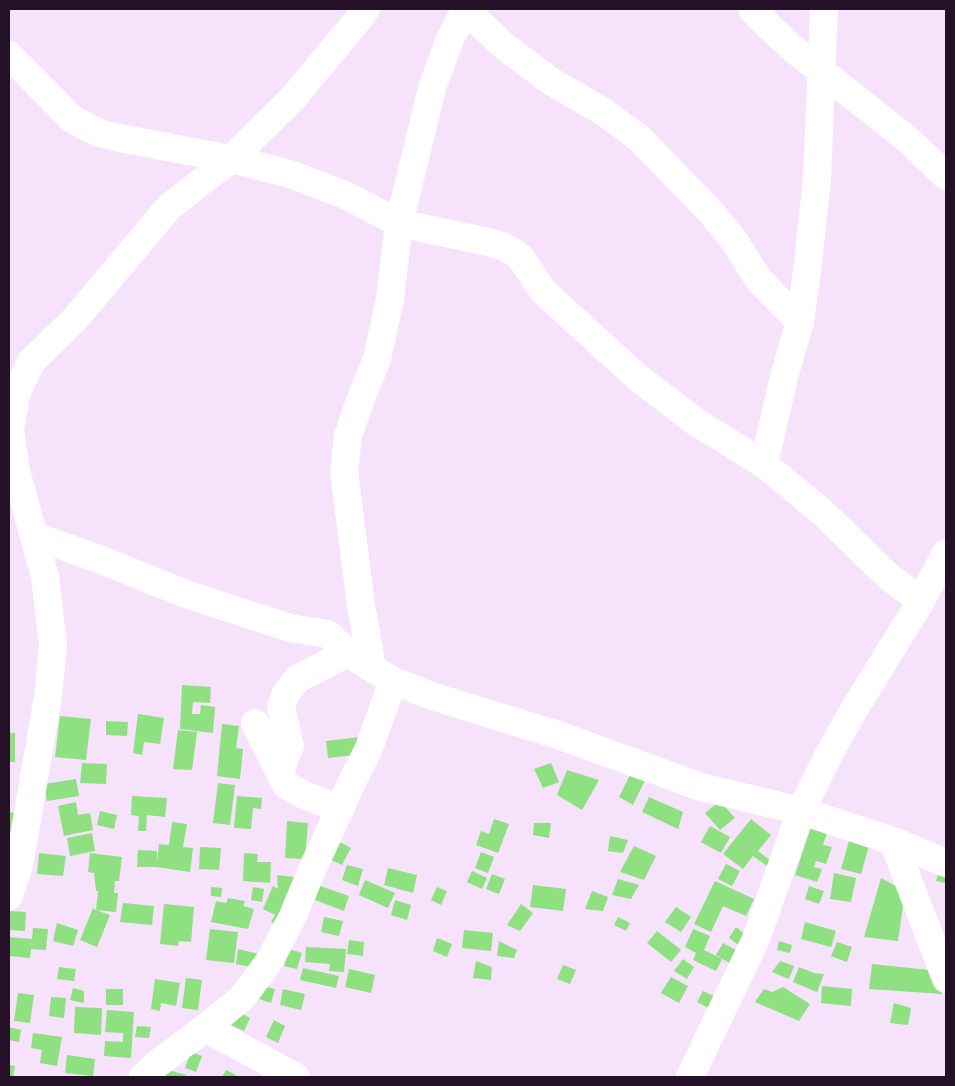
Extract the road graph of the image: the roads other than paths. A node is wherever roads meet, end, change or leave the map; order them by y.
1 (366, 9) edge
2 (466, 9) edge
3 (752, 9) edge
4 (824, 9) edge
5 (9, 55) edge
6 (821, 70) junction
7 (231, 159) junction
8 (946, 176) edge
9 (399, 223) junction
10 (800, 322) junction
11 (764, 464) junction
12 (34, 536) junction
13 (946, 552) edge
14 (921, 601) junction
15 (348, 654) junction
16 (382, 674) junction
17 (255, 723) dead end
18 (279, 772) junction
19 (340, 809) junction
20 (801, 811) junction
21 (893, 842) junction
22 (946, 863) edge
23 (9, 896) edge
24 (946, 979) edge
25 (205, 1028) junction
26 (143, 1077) edge
27 (296, 1077) edge
28 (690, 1077) edge

1 - 7 street
2 - 9 street
2 - 10 street
3 - 6 street
4 - 6 street
5 - 7 street
6 - 8 street
6 - 10 street
7 - 9 street
7 - 12 street
9 - 11 street
9 - 16 street
10 - 11 street
11 - 14 street
12 - 15 street
12 - 23 street
13 - 14 street
14 - 20 street
15 - 16 street
15 - 18 street
16 - 19 street
16 - 20 street
17 - 18 street
18 - 19 street
19 - 25 street
20 - 21 street
20 - 28 street
21 - 22 street
21 - 24 street
25 - 26 street
25 - 27 street

